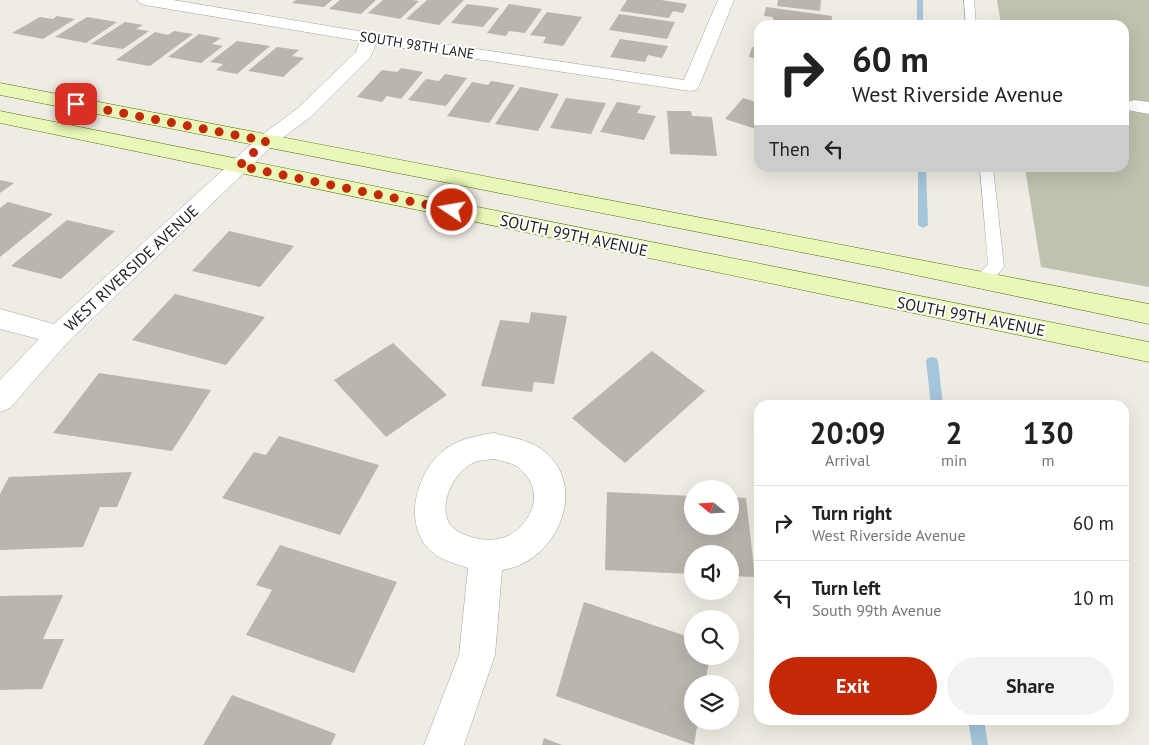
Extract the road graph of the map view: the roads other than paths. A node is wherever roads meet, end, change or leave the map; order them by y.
1 (145, 0) edge
2 (726, 0) edge
3 (969, 0) edge
4 (971, 20) edge
5 (370, 38) junction
6 (0, 89) edge
7 (0, 117) edge
8 (266, 141) junction
9 (239, 166) junction
10 (986, 172) edge
11 (980, 281) junction
12 (1149, 314) edge
13 (0, 319) edge
14 (60, 335) junction
15 (1149, 352) edge
16 (0, 400) edge
17 (486, 558) dead end
18 (444, 745) edge

1 - 5 street, SOUTH 98TH LANE
2 - 5 street, SOUTH 98TH LANE
3 - 4 lane
5 - 8 street, WEST RIVERSIDE AVENUE
5 - 8 street, WEST RIVERSIDE AVENUE
6 - 8 main road, SOUTH 99TH AVENUE
7 - 9 main road, SOUTH 99TH AVENUE
8 - 9 street, WEST RIVERSIDE AVENUE
8 - 11 main road, SOUTH 99TH AVENUE
9 - 14 street, WEST RIVERSIDE AVENUE
9 - 15 main road, SOUTH 99TH AVENUE
10 - 11 lane
11 - 12 main road, SOUTH 99TH AVENUE
13 - 14 street
14 - 16 street, WEST RIVERSIDE AVENUE
17 - 18 street

